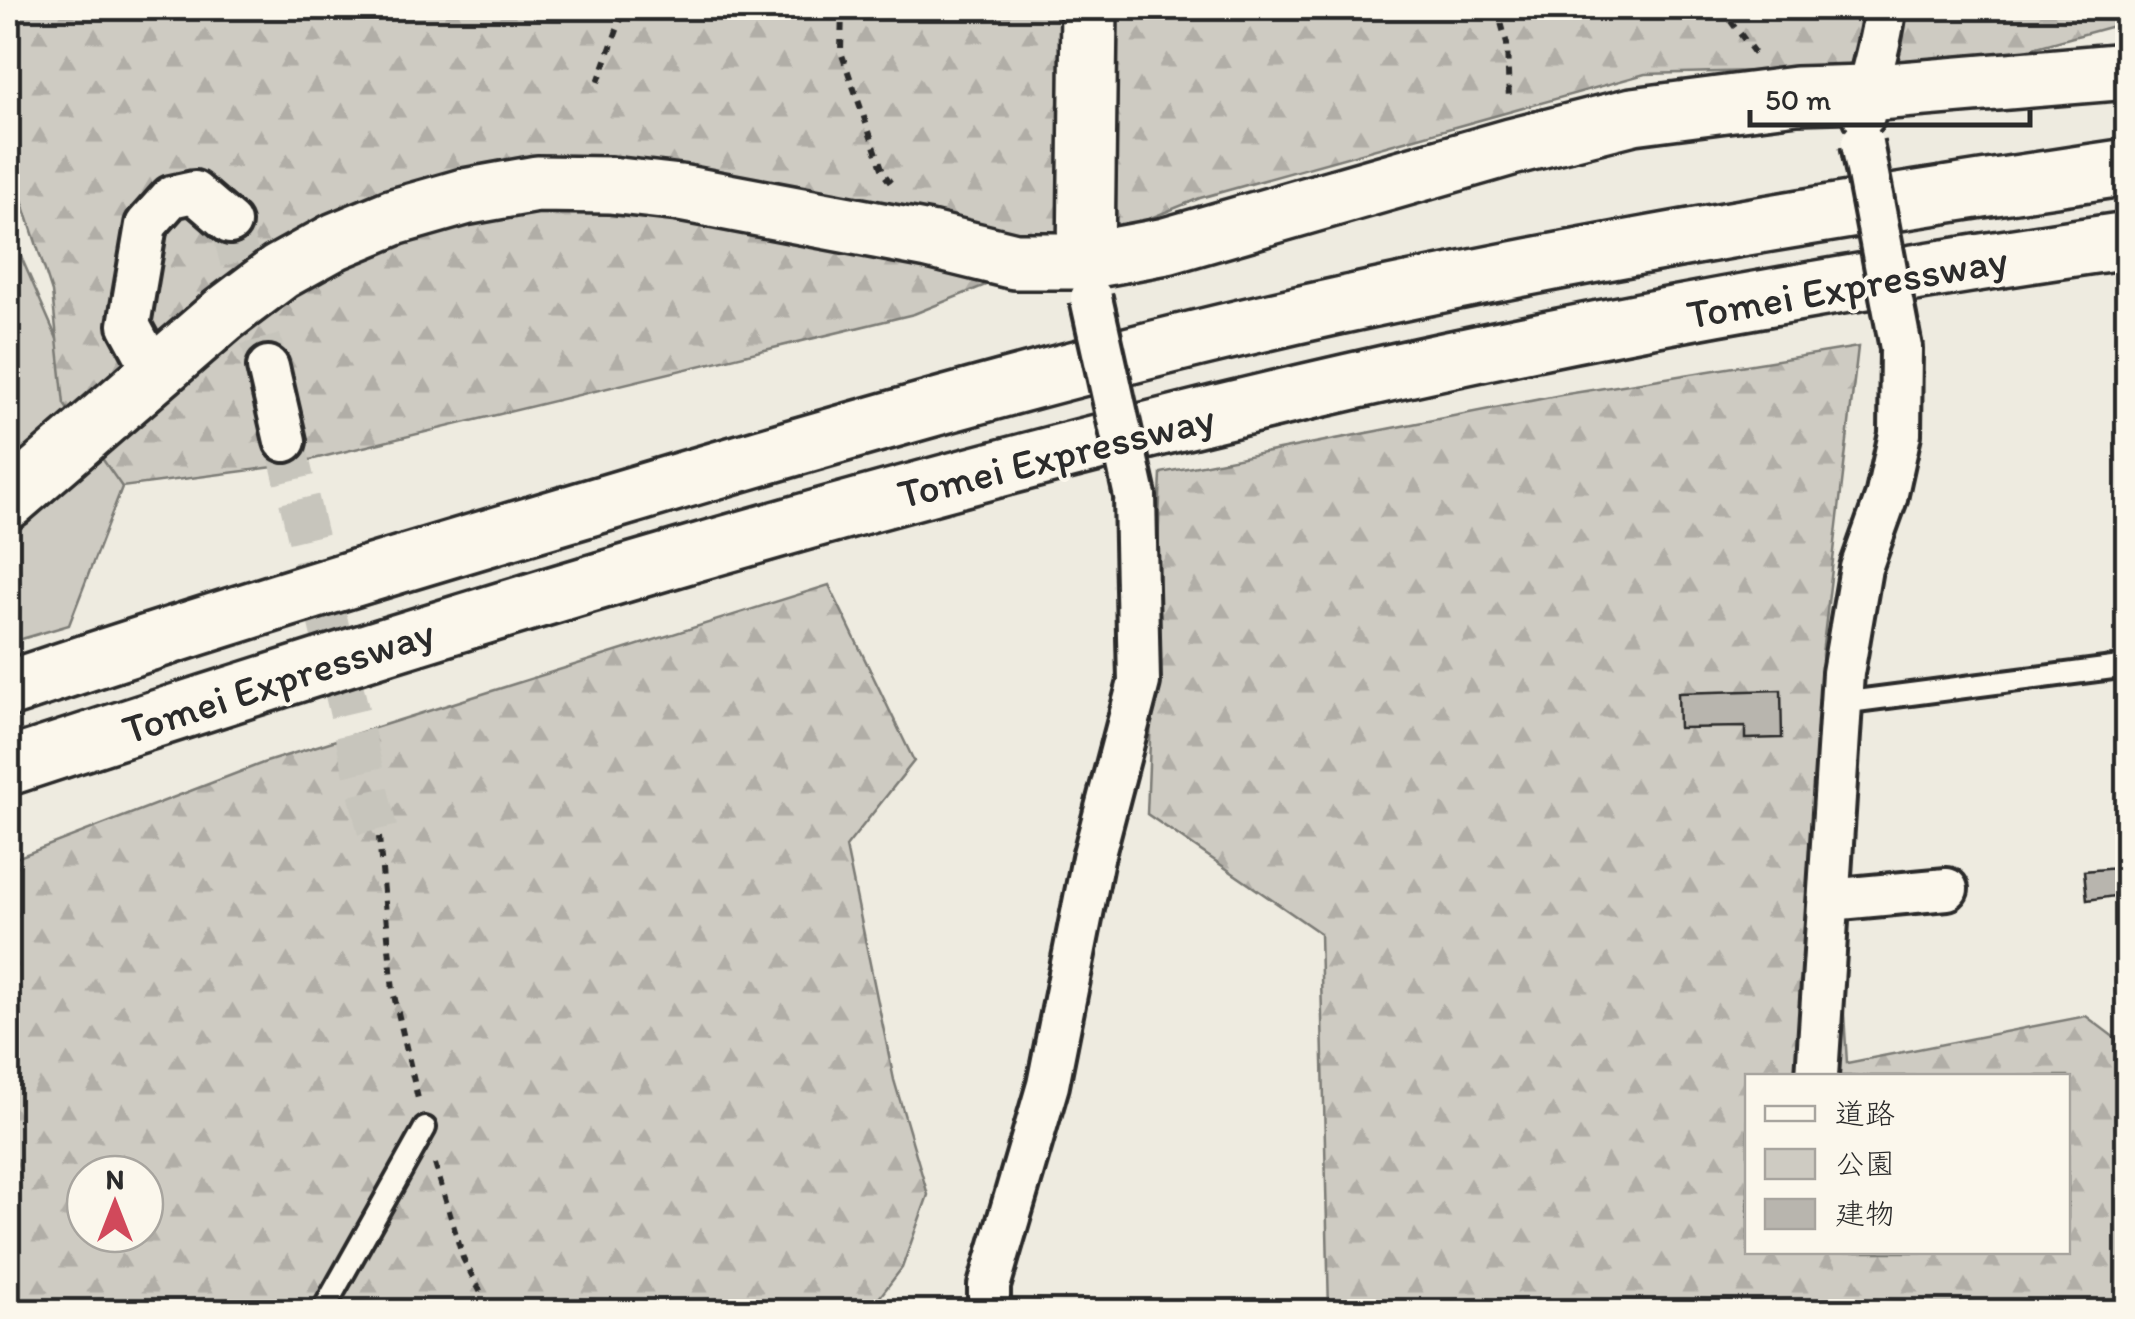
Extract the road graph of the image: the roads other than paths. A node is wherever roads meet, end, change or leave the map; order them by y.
1 (1089, 8) edge
2 (1885, 8) edge
3 (2128, 71) edge
4 (1864, 118) junction
5 (2128, 166) edge
6 (230, 223) tunnel mouth
7 (2128, 240) edge
8 (1089, 280) junction
9 (268, 367) tunnel mouth
10 (154, 373) junction
11 (285, 441) tunnel mouth
12 (8, 501) edge
13 (2128, 666) edge
14 (8, 690) edge
15 (1841, 703) junction
16 (8, 767) edge
17 (1947, 890) dead end
18 (1828, 900) junction
19 (1817, 1074) edge
20 (425, 1128) road end
21 (322, 1312) edge
22 (990, 1312) edge

1 - 8 main road
2 - 4 street
3 - 4 main road
4 - 8 main road
4 - 15 street, bridge
5 - 14 main road, Tomei Expressway
6 - 10 street
7 - 16 main road, Tomei Expressway
8 - 10 main road
8 - 22 street, bridge
9 - 11 street
10 - 12 main road
13 - 15 lane
15 - 18 street
17 - 18 street
18 - 19 street
20 - 21 lane

